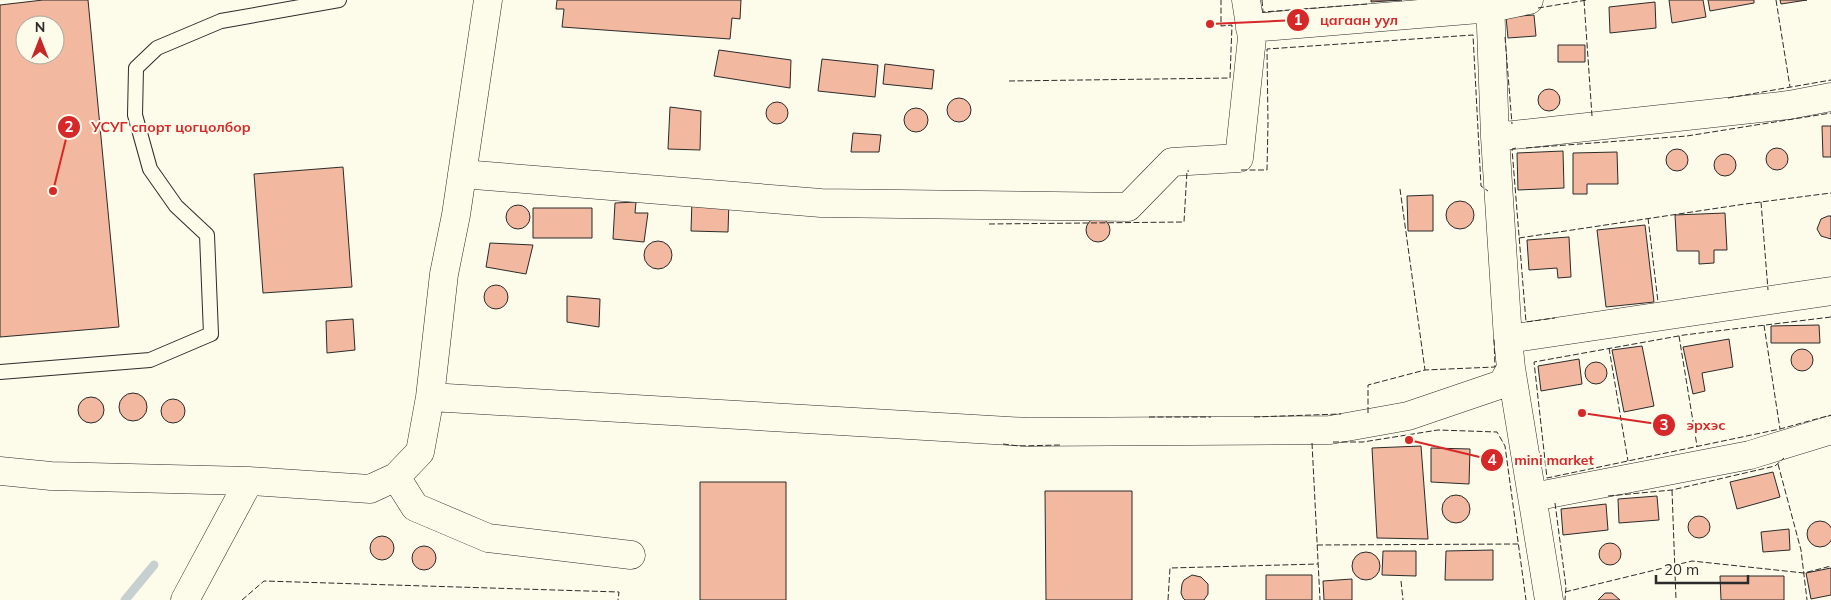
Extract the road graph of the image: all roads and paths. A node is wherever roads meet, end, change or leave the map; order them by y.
1 (339, 0) edge
2 (488, 0) edge
3 (1246, 0) edge
4 (1529, 0) edge
5 (1491, 4) edge
6 (1250, 28) junction
7 (1831, 97) edge
8 (1495, 137) junction
9 (462, 174) junction
10 (1831, 291) edge
11 (1508, 339) junction
12 (1511, 368) junction
13 (0, 372) edge
14 (430, 397) junction
15 (1831, 430) edge
16 (0, 471) edge
17 (396, 477) junction
18 (249, 481) junction
19 (1533, 497) junction
20 (632, 555) dead end
21 (185, 600) edge
22 (1549, 600) edge

1 - 13 lane
2 - 9 street
3 - 6 street
4 - 5 street
5 - 6 street
5 - 8 street
6 - 9 street
7 - 8 street
8 - 11 street
9 - 14 street
10 - 11 street
11 - 12 street
12 - 14 street
12 - 19 street
14 - 17 street
15 - 19 street
16 - 18 street
17 - 18 street
17 - 20 street
18 - 21 street
19 - 22 street

